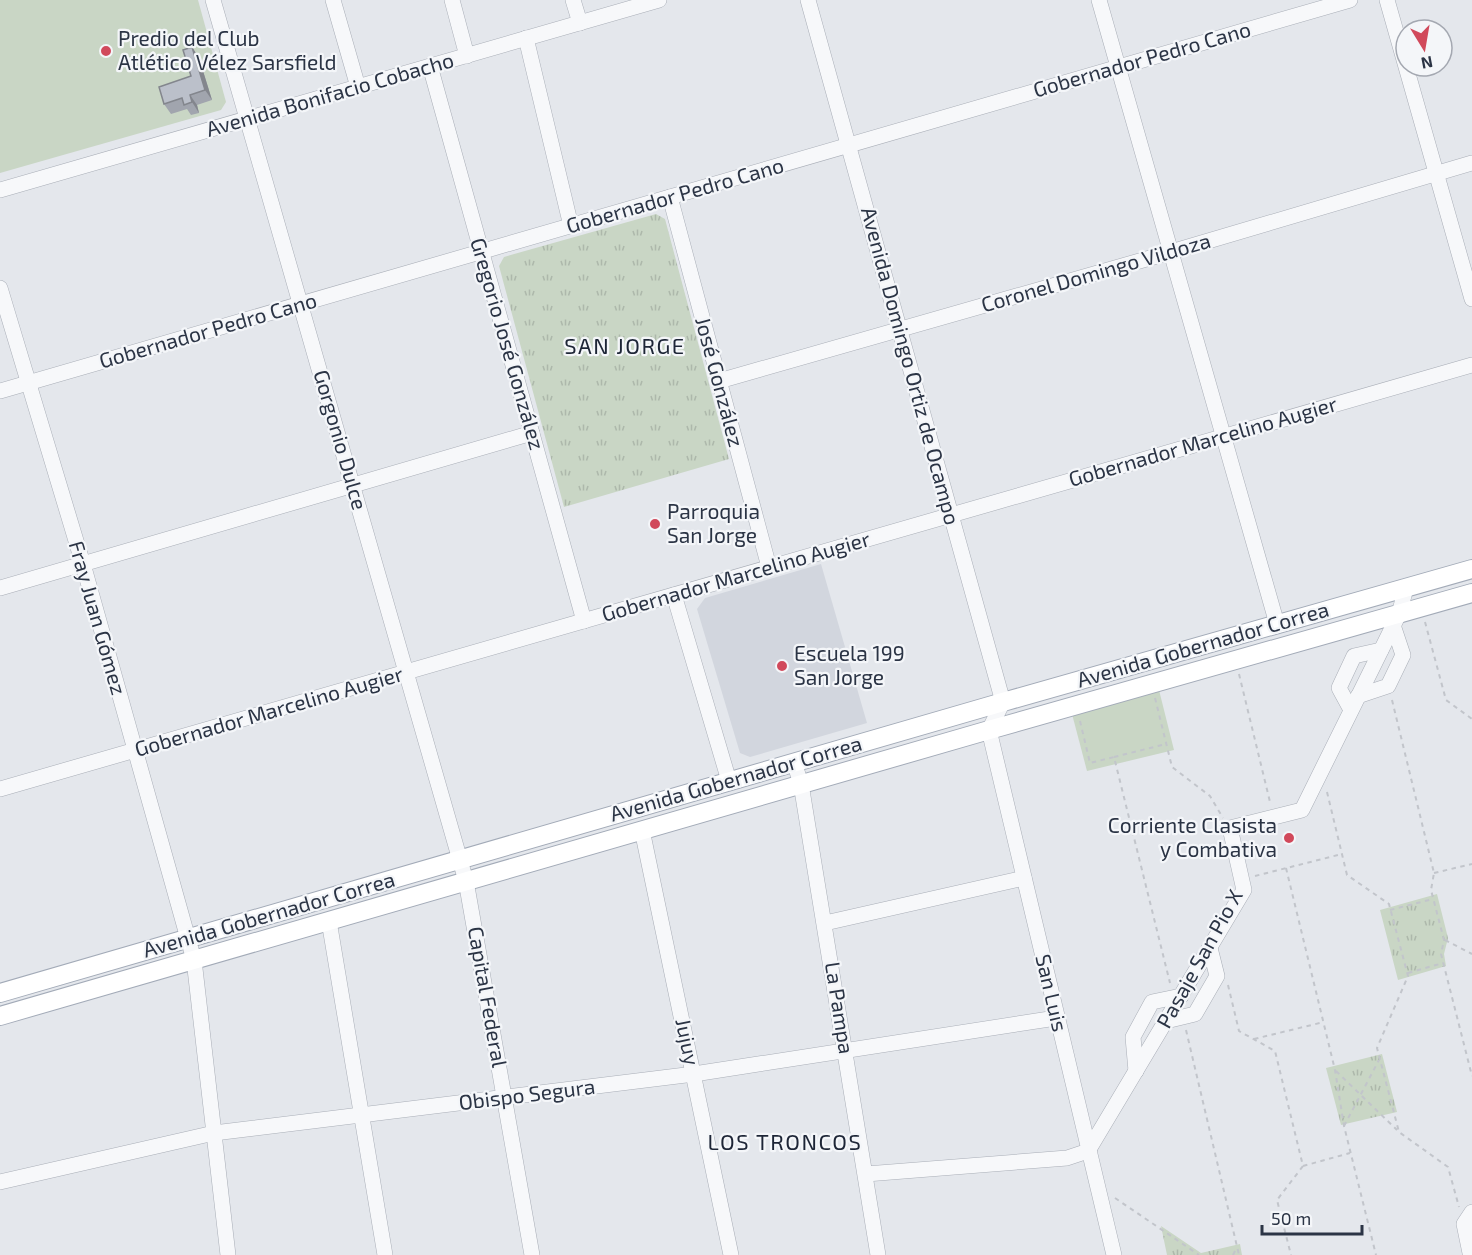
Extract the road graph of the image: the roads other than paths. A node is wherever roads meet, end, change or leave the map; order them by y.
1 (213, 0) edge
2 (333, 0) edge
3 (452, 0) edge
4 (573, 0) edge
5 (659, 0) edge
6 (808, 0) edge
7 (1099, 0) edge
8 (1350, 0) edge
9 (1387, 0) edge
10 (580, 23) junction
11 (526, 38) junction
12 (468, 56) junction
13 (430, 66) junction
14 (1118, 67) junction
15 (358, 87) junction
16 (246, 119) junction
17 (849, 145) junction
18 (1472, 163) edge
19 (1436, 174) junction
20 (0, 190) edge
21 (670, 197) junction
22 (571, 226) junction
23 (482, 252) junction
24 (1171, 252) junction
25 (0, 288) edge
26 (1472, 299) edge
27 (300, 304) junction
28 (900, 330) junction
29 (1472, 365) edge
30 (719, 381) junction
31 (28, 383) junction
32 (0, 391) edge
33 (532, 434) junction
34 (1223, 436) junction
35 (354, 486) junction
36 (951, 515) junction
37 (83, 564) junction
38 (769, 567) junction
39 (1472, 569) edge
40 (0, 588) edge
41 (1406, 588) junction
42 (1472, 593) edge
43 (674, 595) junction
44 (1396, 620) junction
45 (584, 621) junction
46 (1276, 624) junction
47 (1381, 650) junction
48 (406, 672) junction
49 (1358, 696) junction
50 (1002, 702) junction
51 (1351, 710) junction
52 (989, 730) junction
53 (135, 750) junction
54 (794, 762) junction
55 (729, 781) junction
56 (801, 784) junction
57 (0, 789) edge
58 (642, 830) junction
59 (460, 859) junction
60 (1024, 878) junction
61 (466, 881) junction
62 (329, 921) junction
63 (825, 923) junction
64 (1210, 948) junction
65 (191, 949) junction
66 (0, 993) edge
67 (1177, 997) junction
68 (0, 1016) edge
69 (1056, 1018) junction
70 (1166, 1021) junction
71 (846, 1052) junction
72 (1136, 1071) junction
73 (694, 1074) junction
74 (505, 1098) junction
75 (363, 1115) junction
76 (214, 1133) junction
77 (1088, 1150) junction
78 (866, 1174) junction
79 (0, 1182) edge
80 (1468, 1218) edge
81 (1109, 1237) junction
82 (1470, 1252) edge
83 (228, 1255) edge
84 (385, 1255) edge
85 (532, 1255) edge
86 (731, 1255) edge
87 (878, 1255) edge
88 (1103, 1255) edge
89 (1114, 1255) edge

1 - 16 street, Gorgonio Dulce
2 - 15 street
3 - 12 street
4 - 10 street
5 - 10 street, Avenida Bonifacio Cobacho
6 - 17 street, Avenida Domingo Ortiz de Ocampo
7 - 14 street
8 - 14 street, Gobernador Pedro Cano
9 - 19 street
10 - 11 street, Avenida Bonifacio Cobacho
11 - 12 street, Avenida Bonifacio Cobacho
11 - 22 street
12 - 13 street, Avenida Bonifacio Cobacho
13 - 15 street, Avenida Bonifacio Cobacho
13 - 23 street, Gregorio José González
14 - 17 street, Gobernador Pedro Cano
14 - 24 street
15 - 16 street, Avenida Bonifacio Cobacho
16 - 20 street, Avenida Bonifacio Cobacho
16 - 27 street, Gorgonio Dulce
17 - 21 street, Gobernador Pedro Cano
17 - 28 street, Avenida Domingo Ortiz de Ocampo
18 - 19 street, Coronel Domingo Vildoza
19 - 24 street, Coronel Domingo Vildoza
19 - 26 street
21 - 22 street, Gobernador Pedro Cano
21 - 30 street, José González
22 - 23 street, Gobernador Pedro Cano
23 - 27 street, Gobernador Pedro Cano
23 - 33 street, Gregorio José González
24 - 28 street, Coronel Domingo Vildoza
24 - 34 street
25 - 31 street, Fray Juan Gómez
27 - 31 street, Gobernador Pedro Cano
27 - 35 street, Gorgonio Dulce
28 - 30 street, Coronel Domingo Vildoza
28 - 36 street, Avenida Domingo Ortiz de Ocampo
29 - 34 street, Gobernador Marcelino Augier
30 - 38 street, José González
31 - 32 street, Gobernador Pedro Cano
31 - 37 street, Fray Juan Gómez
33 - 35 street
33 - 45 street, Gregorio José González
34 - 36 street, Gobernador Marcelino Augier
34 - 46 street
35 - 37 street
35 - 48 street, Gorgonio Dulce
36 - 38 street, Gobernador Marcelino Augier
36 - 50 street, Avenida Domingo Ortiz de Ocampo
37 - 40 street
37 - 53 street, Fray Juan Gómez
38 - 43 street, Gobernador Marcelino Augier
39 - 41 main road, Avenida Gobernador Correa
41 - 44 street
41 - 46 main road, Avenida Gobernador Correa
42 - 44 main road, Avenida Gobernador Correa
43 - 45 street, Gobernador Marcelino Augier
43 - 55 street
44 - 47 street
44 - 49 street
44 - 52 main road, Avenida Gobernador Correa
45 - 48 street, Gobernador Marcelino Augier
46 - 50 main road, Avenida Gobernador Correa
47 - 49 street
47 - 51 street
48 - 53 street, Gobernador Marcelino Augier
48 - 59 street, Gorgonio Dulce
49 - 51 street
50 - 52 street
50 - 54 main road, Avenida Gobernador Correa
51 - 64 street, Pasaje San Pio X
52 - 56 main road, Avenida Gobernador Correa
52 - 60 street, San Luis
53 - 57 street, Gobernador Marcelino Augier
53 - 65 street, Fray Juan Gómez
54 - 55 main road, Avenida Gobernador Correa
54 - 56 street, La Pampa
55 - 59 main road, Avenida Gobernador Correa
56 - 58 main road, Avenida Gobernador Correa
56 - 63 street, La Pampa
58 - 61 main road, Avenida Gobernador Correa
58 - 73 street, Jujuy
59 - 61 street, Gorgonio Dulce
59 - 65 main road, Avenida Gobernador Correa
60 - 63 street
60 - 69 street, San Luis
61 - 62 main road, Avenida Gobernador Correa
61 - 74 street, Capital Federal
62 - 65 main road, Avenida Gobernador Correa
62 - 75 street
63 - 71 street, La Pampa
64 - 67 street, Pasaje San Pio X
64 - 70 street
65 - 66 main road, Avenida Gobernador Correa
65 - 68 main road, Avenida Gobernador Correa
65 - 76 street, Fray Juan Gómez
67 - 70 street, Pasaje San Pio X
67 - 72 street
69 - 71 street, Obispo Segura
69 - 77 street, San Luis
70 - 72 street, Pasaje San Pio X
71 - 73 street, Obispo Segura
71 - 78 street, La Pampa
72 - 77 street, Pasaje San Pio X
73 - 74 street, Obispo Segura
73 - 86 street, Jujuy
74 - 75 street, Obispo Segura
74 - 85 street, Capital Federal
75 - 76 street, Obispo Segura
75 - 84 street
76 - 79 street, Obispo Segura
76 - 83 street, Fray Juan Gómez
77 - 78 street
77 - 81 street, San Luis
78 - 87 street, La Pampa
80 - 82 street
81 - 88 street
81 - 89 street, San Luis

